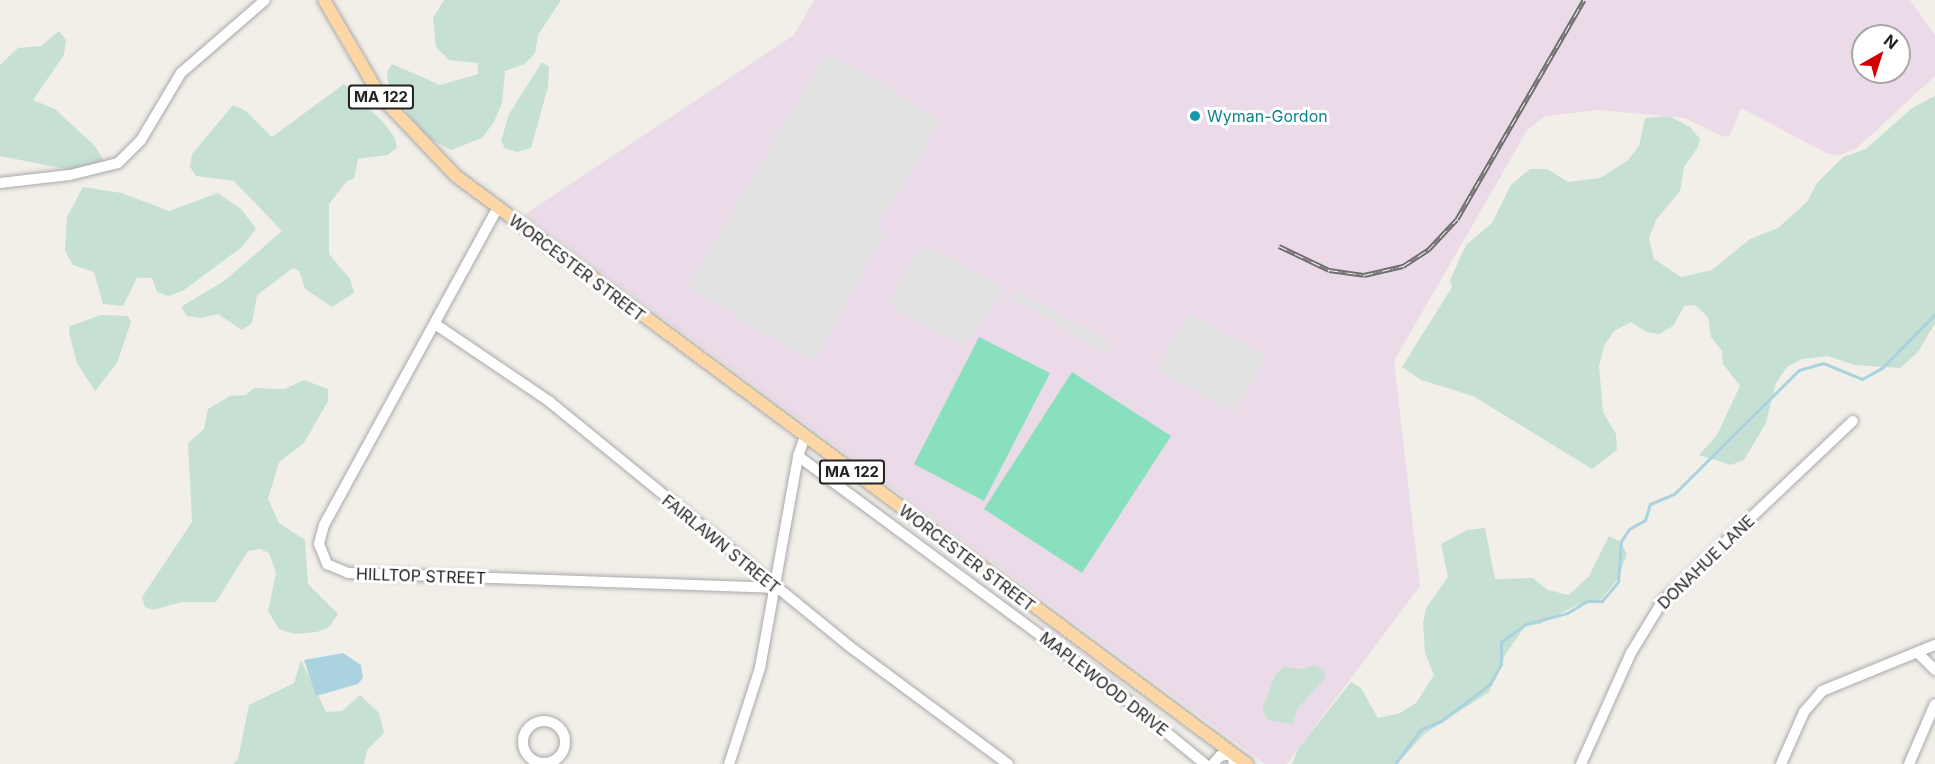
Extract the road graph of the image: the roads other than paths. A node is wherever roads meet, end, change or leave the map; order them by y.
1 (265, 0) edge
2 (324, 0) edge
3 (0, 183) edge
4 (498, 209) junction
5 (435, 324) junction
6 (1853, 421) dead end
7 (805, 437) junction
8 (798, 456) junction
9 (775, 588) junction
10 (1935, 645) edge
11 (1918, 653) junction
12 (1935, 670) edge
13 (1935, 704) edge
14 (1233, 759) edge
15 (729, 764) edge
16 (1008, 764) edge
17 (1205, 764) edge
18 (1213, 764) edge
19 (1246, 764) edge
20 (1581, 764) edge
21 (1781, 764) edge
22 (1909, 764) edge

1 - 3 street
2 - 4 main road, WORCESTER STREET / MA 122
4 - 5 street, HILLTOP STREET
4 - 7 main road, WORCESTER STREET / MA 122
5 - 9 street, FAIRLAWN STREET
5 - 9 street, HILLTOP STREET
6 - 20 street, DONAHUE LANE
7 - 8 street
7 - 14 main road, WORCESTER STREET / MA 122
8 - 9 street
8 - 17 street, MAPLEWOOD DRIVE
9 - 15 street
9 - 16 street, FAIRLAWN STREET
10 - 11 street
11 - 12 street
11 - 21 street
13 - 22 street
14 - 18 street
14 - 19 main road, WORCESTER STREET / MA 122

